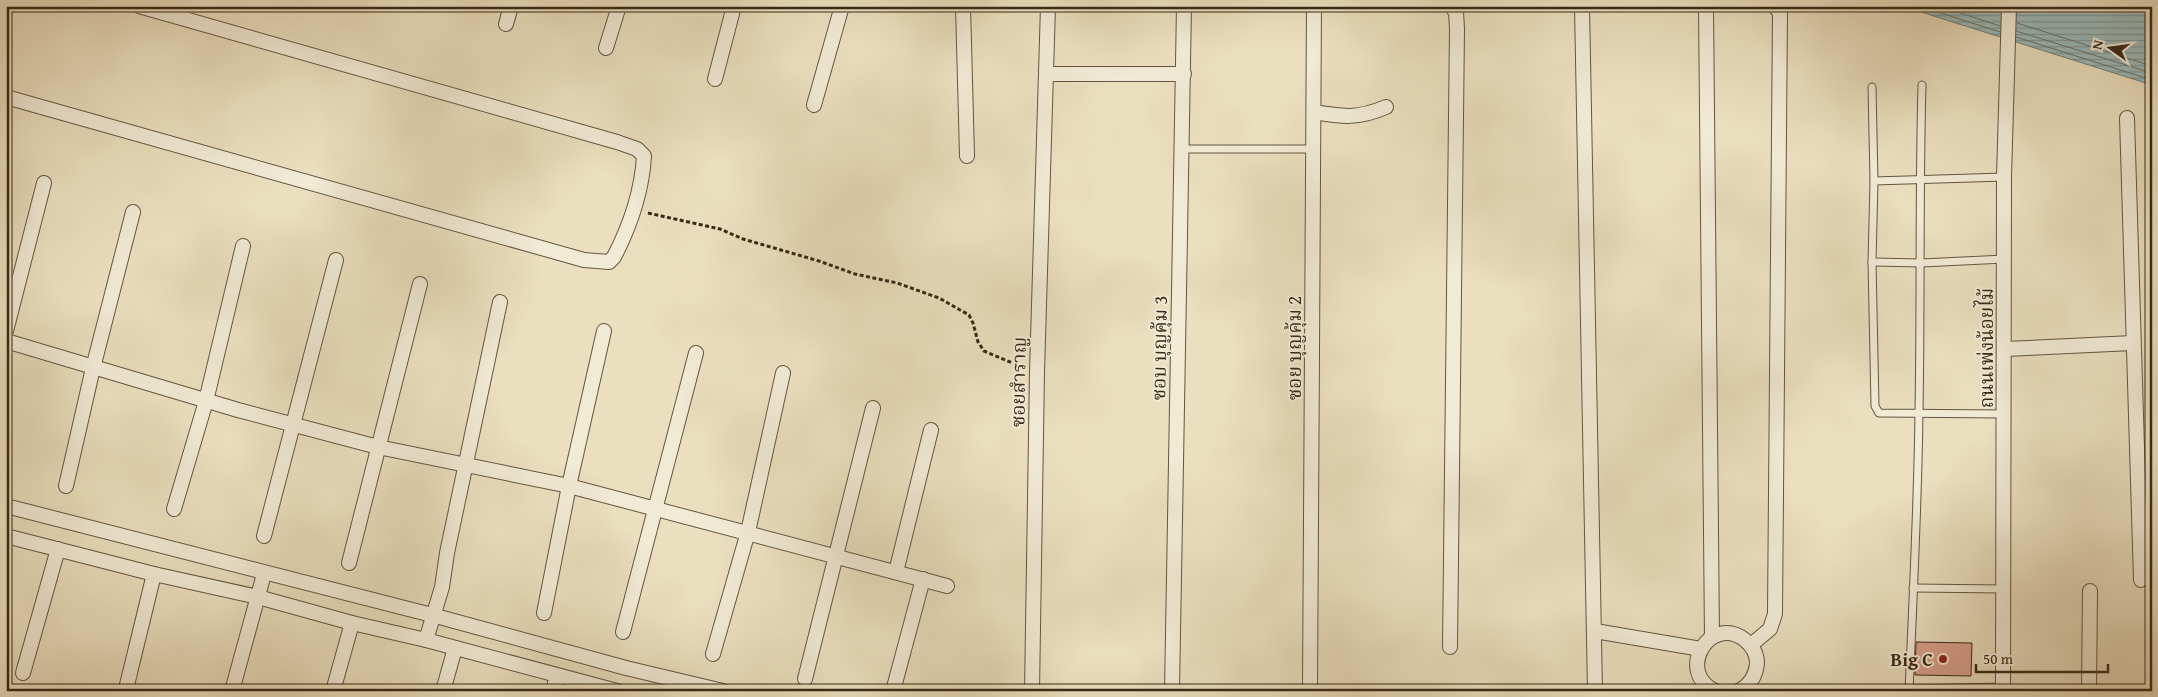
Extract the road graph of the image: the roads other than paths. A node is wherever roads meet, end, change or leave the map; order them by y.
1 (139, 6) edge
2 (511, 6) edge
3 (619, 6) edge
4 (734, 6) edge
5 (842, 6) edge
6 (963, 6) edge
7 (1048, 6) edge
8 (1184, 6) edge
9 (1314, 6) edge
10 (1451, 6) edge
11 (1582, 6) edge
12 (1706, 6) edge
13 (1775, 6) edge
14 (2009, 6) edge
15 (506, 24) dead end
16 (606, 48) dead end
17 (1047, 74) junction
18 (1184, 74) junction
19 (715, 79) dead end
20 (1922, 85) dead end
21 (1872, 87) dead end
22 (6, 97) edge
23 (814, 105) dead end
24 (1386, 107) dead end
25 (1314, 112) junction
26 (2127, 118) dead end
27 (1182, 149) junction
28 (1314, 149) junction
29 (967, 156) dead end
30 (2004, 177) junction
31 (1919, 180) junction
32 (1874, 181) junction
33 (44, 183) dead end
34 (133, 212) dead end
35 (243, 246) dead end
36 (2005, 259) junction
37 (336, 260) dead end
38 (1872, 262) junction
39 (1921, 263) junction
40 (420, 284) dead end
41 (500, 302) dead end
42 (6, 331) edge
43 (604, 331) dead end
44 (6, 342) edge
45 (2133, 343) junction
46 (2005, 349) junction
47 (696, 353) dead end
48 (93, 368) junction
49 (783, 373) dead end
50 (206, 401) junction
51 (873, 408) dead end
52 (1919, 413) junction
53 (2004, 414) junction
54 (292, 424) junction
55 (931, 430) dead end
56 (378, 447) junction
57 (466, 465) junction
58 (66, 486) dead end
59 (569, 486) junction
60 (6, 506) edge
61 (174, 509) dead end
62 (656, 509) junction
63 (748, 532) junction
64 (6, 536) edge
65 (264, 536) dead end
66 (58, 550) junction
67 (836, 556) junction
68 (349, 563) dead end
69 (896, 572) junction
70 (154, 574) junction
71 (264, 574) junction
72 (923, 579) junction
73 (2141, 580) dead end
74 (947, 586) dead end
75 (1913, 588) junction
76 (2004, 589) junction
77 (2090, 591) dead end
78 (258, 597) junction
79 (544, 613) dead end
80 (432, 615) junction
81 (352, 623) junction
82 (1595, 631) junction
83 (623, 632) dead end
84 (1712, 637) junction
85 (426, 640) junction
86 (1751, 644) junction
87 (1450, 647) dead end
88 (454, 648) junction
89 (1701, 649) junction
90 (713, 654) dead end
91 (23, 673) dead end
92 (557, 676) junction
93 (805, 679) dead end
94 (126, 688) dead end
95 (1980, 689) edge
96 (2003, 689) edge
97 (1744, 690) edge
98 (1909, 690) edge
99 (232, 691) edge
100 (333, 691) edge
101 (444, 691) edge
102 (553, 691) edge
103 (617, 691) edge
104 (722, 691) edge
105 (893, 691) edge
106 (1032, 691) edge
107 (1172, 691) edge
108 (1310, 691) edge
109 (1595, 691) edge
110 (1715, 691) edge
111 (2089, 691) edge

1 - 22 street
2 - 15 street
3 - 16 street
4 - 19 street
5 - 23 street
6 - 29 street
7 - 17 street, ซอยสำราญ
8 - 18 street, ซอบ บุญคุ้ม 3
9 - 25 street, ซอย บุญคุ้ม 2
10 - 87 street
11 - 82 street
12 - 84 street
13 - 86 street
14 - 30 street, ถนนเพ่งน้อยไม้
17 - 18 street
17 - 106 street, ซอยสำราญ
18 - 27 street, ซอบ บุญคุ้ม 3
20 - 31 lane
21 - 32 lane
24 - 25 street
25 - 28 street, ซอย บุญคุ้ม 2
26 - 45 street
27 - 28 lane
27 - 107 street, ซอบ บุญคุ้ม 3
28 - 108 street, ซอย บุญคุ้ม 2
30 - 31 lane
30 - 36 street, ถนนเพ่งน้อยไม้
31 - 32 lane
31 - 39 lane
32 - 38 lane
33 - 42 street
34 - 48 street
35 - 50 street
36 - 39 lane
36 - 46 street, ถนนเพ่งน้อยไม้
37 - 54 street
38 - 39 lane
38 - 52 lane
39 - 52 lane
40 - 56 street
41 - 57 street
43 - 59 street
44 - 48 street
45 - 46 street
45 - 73 street
46 - 53 street, ถนนเพ่งน้อยไม้
47 - 62 street
48 - 50 street
48 - 58 street
49 - 63 street
50 - 54 street
50 - 61 street
51 - 67 street
52 - 53 lane
52 - 75 lane
53 - 76 street, ถนนเพ่งน้อยไม้
54 - 56 street
54 - 65 street
55 - 69 street
56 - 57 street
56 - 68 street
57 - 59 street
57 - 80 street
59 - 62 street
59 - 79 street
60 - 71 street
62 - 63 street
62 - 83 street
63 - 67 street
63 - 90 street
64 - 66 street
66 - 70 street
66 - 91 street
67 - 69 street
67 - 93 street
69 - 72 street
70 - 78 street
70 - 94 street
71 - 78 street
71 - 80 street
72 - 74 street
72 - 105 street
75 - 76 lane
75 - 98 lane
76 - 96 street, ถนนเพ่งน้อยไม้
77 - 111 street
78 - 81 street
78 - 99 street
80 - 85 street
80 - 104 street
81 - 85 street
81 - 100 street
82 - 89 street
82 - 109 street
84 - 86 street
84 - 89 street
85 - 88 street
86 - 97 street
88 - 92 street
88 - 101 street
89 - 110 street
92 - 102 street
92 - 103 street
95 - 96 lane
95 - 98 lane

